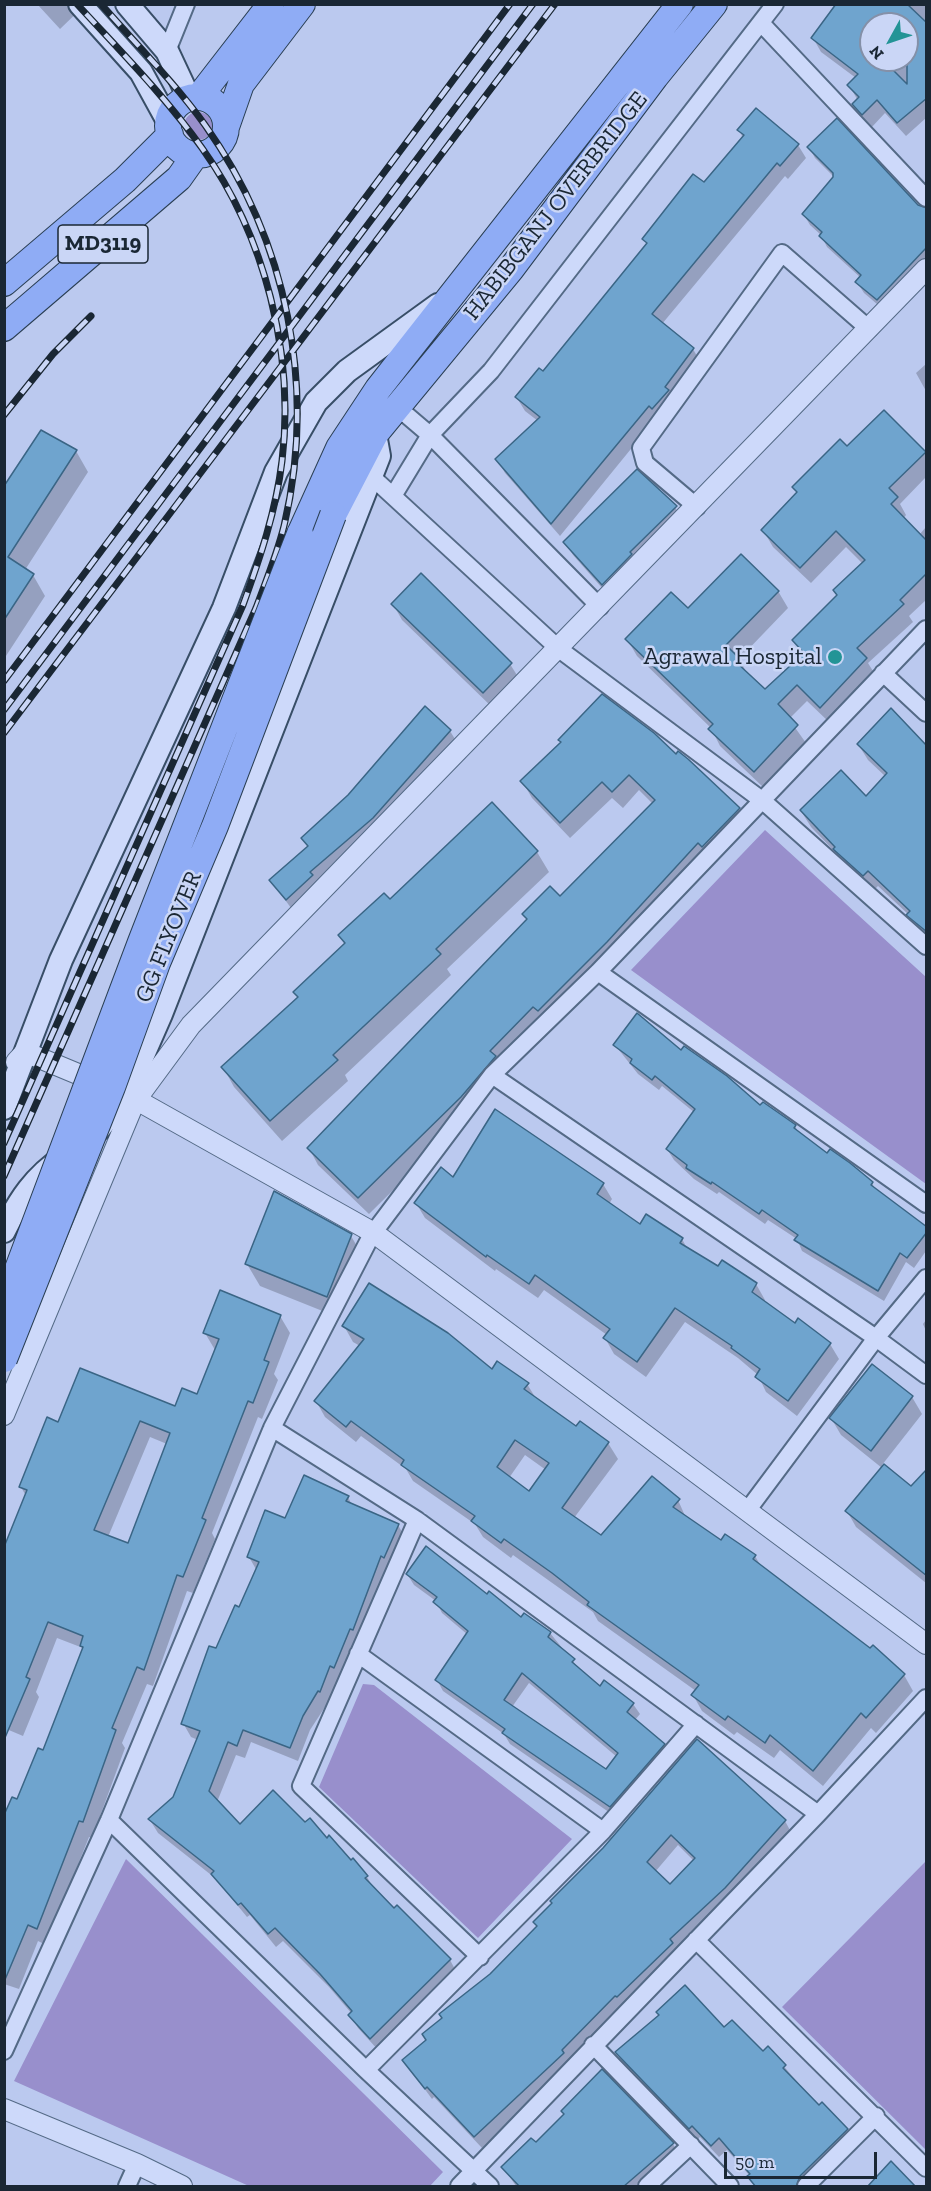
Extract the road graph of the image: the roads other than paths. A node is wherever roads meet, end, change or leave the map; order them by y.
1 (80, 4) edge
2 (127, 4) edge
3 (186, 4) edge
4 (271, 4) edge
5 (302, 4) edge
6 (680, 4) edge
7 (714, 4) edge
8 (775, 4) edge
9 (761, 23) junction
10 (167, 51) junction
11 (194, 98) junction
12 (226, 127) junction
13 (170, 129) junction
14 (196, 154) junction
15 (927, 198) edge
16 (927, 269) edge
17 (4, 284) edge
18 (447, 299) junction
19 (4, 328) edge
20 (869, 329) junction
21 (396, 406) junction
22 (375, 434) junction
23 (430, 435) junction
24 (371, 476) junction
25 (393, 496) junction
26 (696, 507) junction
27 (300, 534) joint
28 (600, 607) junction
29 (927, 629) edge
30 (559, 649) junction
31 (883, 673) junction
32 (927, 712) edge
33 (763, 801) junction
34 (927, 946) edge
35 (598, 972) junction
36 (25, 1052) junction
37 (4, 1075) edge
38 (492, 1075) junction
39 (131, 1097) junction
40 (4, 1108) edge
41 (927, 1204) edge
42 (4, 1231) edge
43 (374, 1233) junction
44 (927, 1278) edge
45 (4, 1306) edge
46 (876, 1338) junction
47 (4, 1359) edge
48 (927, 1375) edge
49 (4, 1415) edge
50 (272, 1428) junction
51 (747, 1510) junction
52 (417, 1520) junction
53 (927, 1644) edge
54 (358, 1654) junction
55 (927, 1698) edge
56 (696, 1724) junction
57 (818, 1814) junction
58 (109, 1820) junction
59 (603, 1831) junction
60 (696, 1940) junction
61 (480, 1958) junction
62 (593, 2045) junction
63 (4, 2051) edge
64 (366, 2070) junction
65 (4, 2109) edge
66 (876, 2116) junction
67 (691, 2145) junction
68 (137, 2164) junction
69 (927, 2168) edge
70 (474, 2171) junction
71 (127, 2187) edge
72 (182, 2187) edge
73 (459, 2187) edge
74 (490, 2187) edge
75 (647, 2187) edge
76 (730, 2187) edge
77 (806, 2187) edge

1 - 13 main road
2 - 10 main road
3 - 10 street
4 - 11 main road
5 - 12 main road
6 - 18 main road, HABIBGANJ OVERBRIDGE
7 - 21 main road, HABIBGANJ OVERBRIDGE
8 - 9 street
9 - 15 street
9 - 23 street
10 - 11 main road
11 - 12 main road
11 - 13 main road
12 - 14 main road
13 - 14 main road
13 - 17 main road, MD3119
14 - 19 main road, MD3119
16 - 20 street
18 - 27 main road, HABIBGANJ OVERBRIDGE
18 - 36 main road
20 - 26 street
20 - 26 street
21 - 22 main road, HABIBGANJ OVERBRIDGE
21 - 23 street
22 - 24 main road
22 - 47 main road, GG FLYOVER, bridge
23 - 25 street
23 - 28 street
24 - 25 street
24 - 39 main road
25 - 30 street
26 - 28 street
27 - 45 main road, GG FLYOVER, bridge
28 - 30 street
29 - 31 street
30 - 33 street
30 - 39 street
31 - 32 street
31 - 33 street
33 - 34 street
33 - 35 street
35 - 38 street
35 - 41 street
36 - 37 street
36 - 39 street
36 - 40 main road
38 - 43 street
38 - 46 street
39 - 42 main road
39 - 43 street
39 - 49 street
43 - 50 street
43 - 51 street
44 - 46 street
46 - 48 street
46 - 51 street
50 - 52 street
50 - 58 street
51 - 53 street
52 - 54 street
52 - 56 street
54 - 59 street
54 - 61 street
55 - 57 street
56 - 57 street
56 - 59 street
57 - 60 street
58 - 63 street
58 - 64 street
59 - 61 street
60 - 62 street
60 - 66 street
61 - 64 street
62 - 67 street
62 - 70 street
64 - 70 street
65 - 68 street
66 - 69 street
66 - 77 street
67 - 75 street
67 - 76 street
68 - 71 street
68 - 72 street
70 - 73 street
70 - 74 street

